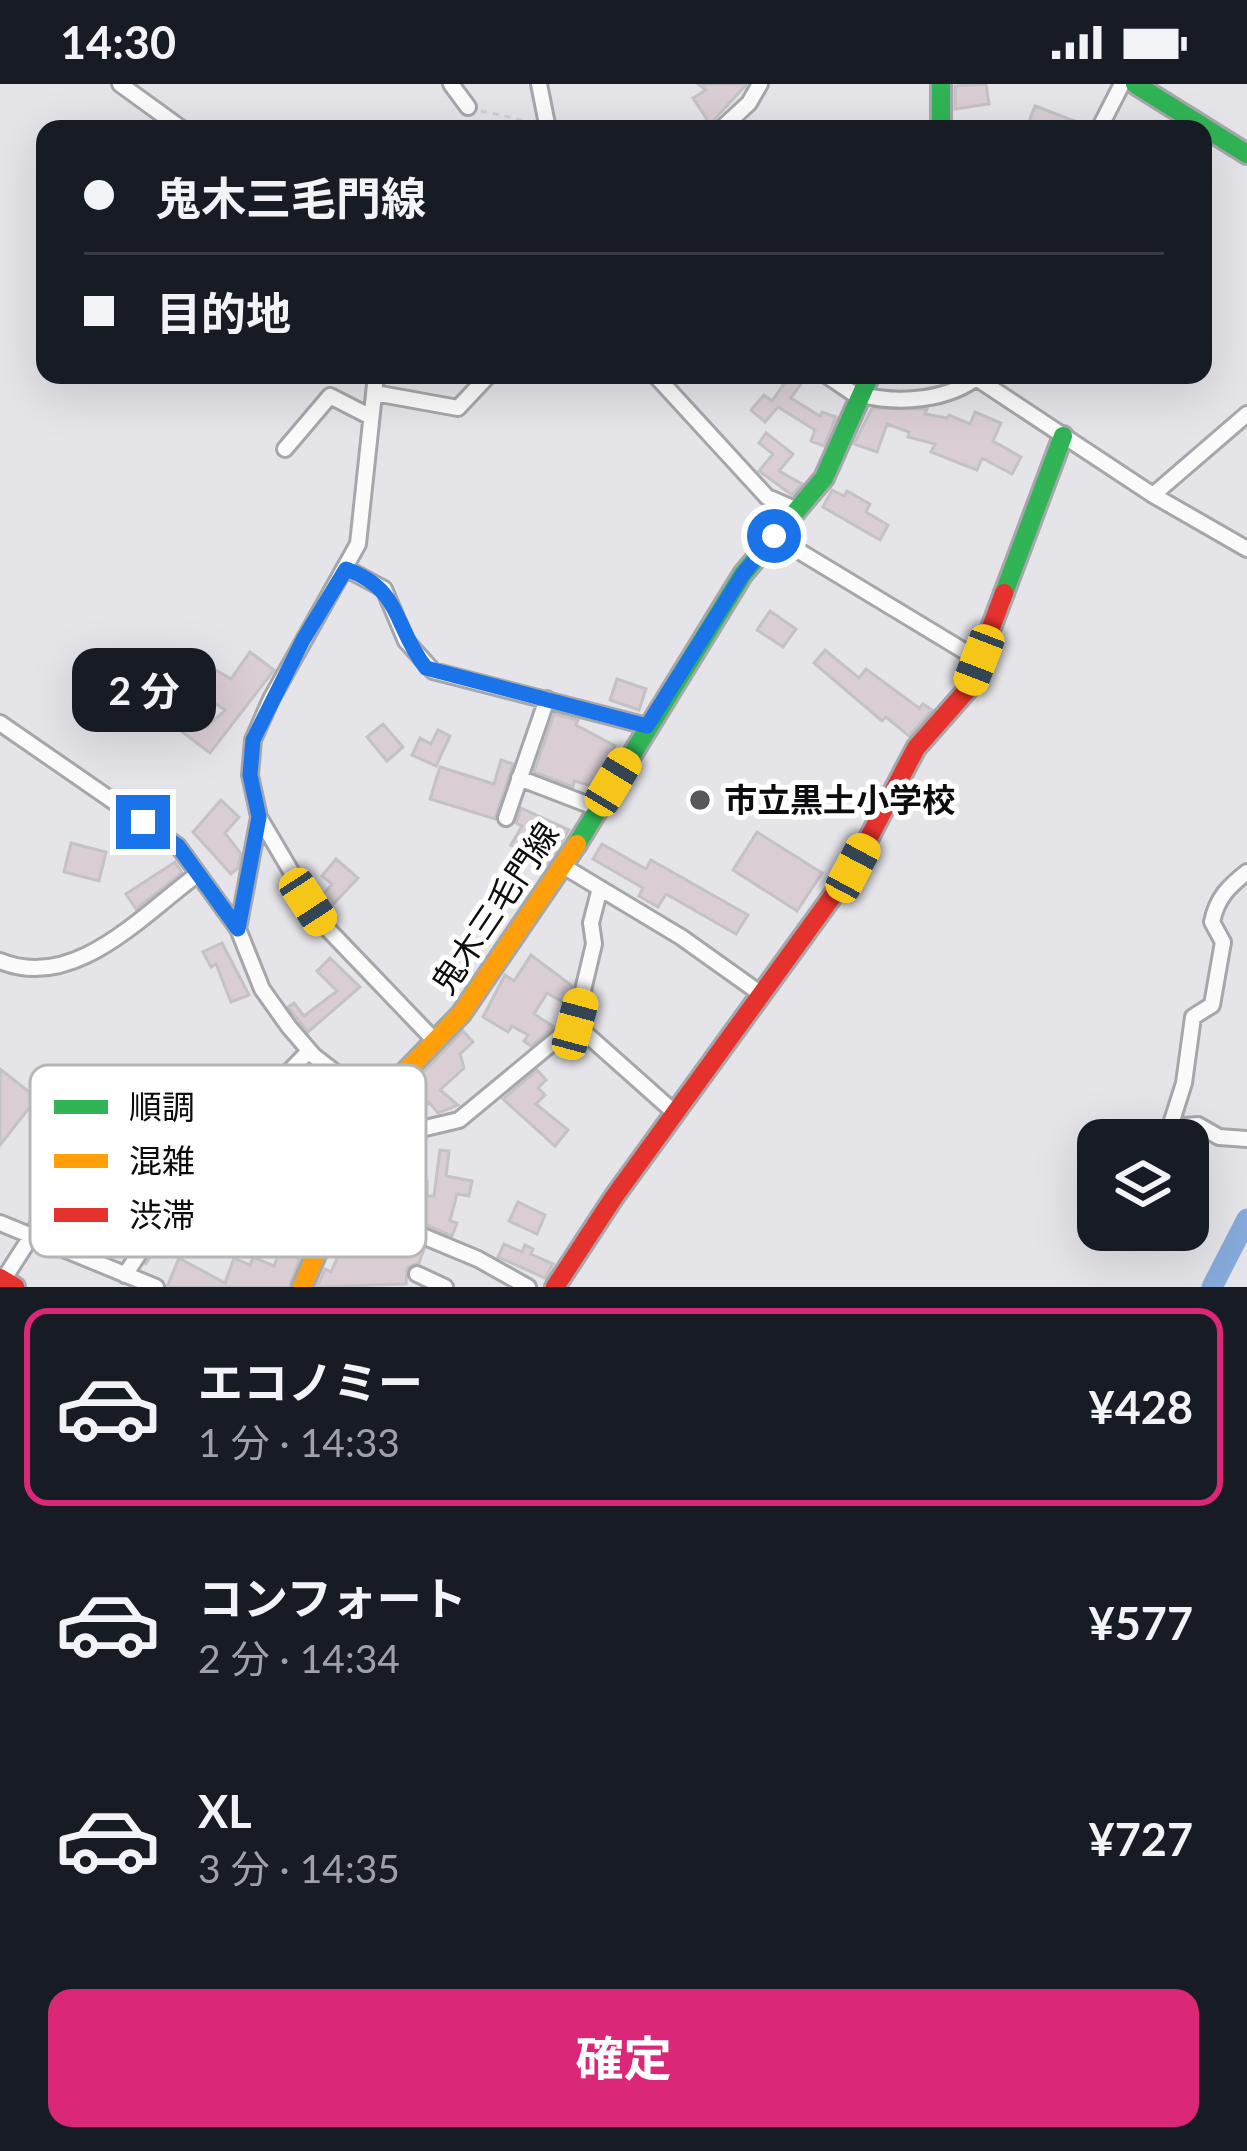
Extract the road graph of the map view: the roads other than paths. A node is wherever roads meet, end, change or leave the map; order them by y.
1 (120, 84) edge
2 (451, 84) edge
3 (539, 84) edge
4 (760, 84) edge
5 (941, 84) edge
6 (1122, 84) edge
7 (1135, 84) edge
8 (468, 107) road end
9 (170, 120) edge
10 (546, 120) edge
11 (731, 120) edge
12 (941, 120) edge
13 (1104, 120) edge
14 (1193, 120) edge
15 (1212, 132) edge
16 (1247, 154) edge
17 (376, 384) edge
18 (481, 384) edge
19 (663, 384) edge
20 (841, 384) edge
21 (866, 384) edge
22 (960, 384) edge
23 (988, 384) edge
24 (376, 393) junction
25 (861, 396) junction
26 (1247, 414) edge
27 (371, 417) junction
28 (1063, 436) junction
29 (284, 449) dead end
30 (1153, 495) junction
31 (797, 510) junction
32 (774, 536) junction
33 (1247, 549) edge
34 (346, 569) junction
35 (979, 660) junction
36 (547, 699) junction
37 (0, 723) edge
38 (647, 726) junction
39 (519, 778) junction
40 (597, 808) junction
41 (259, 817) junction
42 (506, 818) dead end
43 (563, 866) junction
44 (1247, 872) edge
45 (198, 874) junction
46 (600, 888) junction
47 (238, 929) junction
48 (0, 962) edge
49 (761, 994) junction
50 (575, 1024) junction
51 (436, 1042) junction
52 (309, 1051) junction
53 (296, 1065) edge
54 (323, 1065) edge
55 (412, 1065) edge
56 (675, 1112) junction
57 (426, 1128) edge
58 (1247, 1139) edge
59 (0, 1223) edge
60 (30, 1238) edge
61 (426, 1238) edge
62 (30, 1247) edge
63 (79, 1257) edge
64 (136, 1257) edge
65 (315, 1257) edge
66 (417, 1274) dead end
67 (125, 1275) junction
68 (4, 1282) edge
69 (156, 1287) edge
70 (302, 1287) edge
71 (445, 1287) edge
72 (528, 1287) edge
73 (555, 1287) edge

1 - 9 street
2 - 8 street
3 - 10 street
4 - 11 street
5 - 12 main road
6 - 13 street
7 - 14 main road
15 - 16 main road
17 - 24 street
18 - 24 street
19 - 31 street
20 - 25 street
21 - 25 main road
22 - 25 street
23 - 28 street
24 - 27 street
25 - 31 main road, 鬼木三毛門線
26 - 30 street
27 - 29 street
27 - 34 street
28 - 30 street
28 - 35 main road
30 - 33 street
31 - 32 main road, 鬼木三毛門線
32 - 35 street
32 - 38 main road, 鬼木三毛門線
34 - 36 street
34 - 41 street
35 - 49 main road
36 - 38 street
36 - 39 street
37 - 45 street
38 - 40 main road, 鬼木三毛門線
39 - 40 street
39 - 42 street
40 - 43 main road, 鬼木三毛門線
41 - 47 street
41 - 51 street
43 - 46 street
43 - 51 main road, 鬼木三毛門線
44 - 58 street
45 - 47 street
45 - 48 street
46 - 49 street
46 - 50 street
47 - 52 street
49 - 56 main road
50 - 56 street
50 - 57 street
51 - 55 main road, 鬼木三毛門線
52 - 53 street
52 - 54 street
56 - 73 main road
59 - 60 street
61 - 72 street
62 - 68 street
63 - 67 street
64 - 67 street
65 - 70 main road, 鬼木三毛門線
66 - 71 street
67 - 69 street

